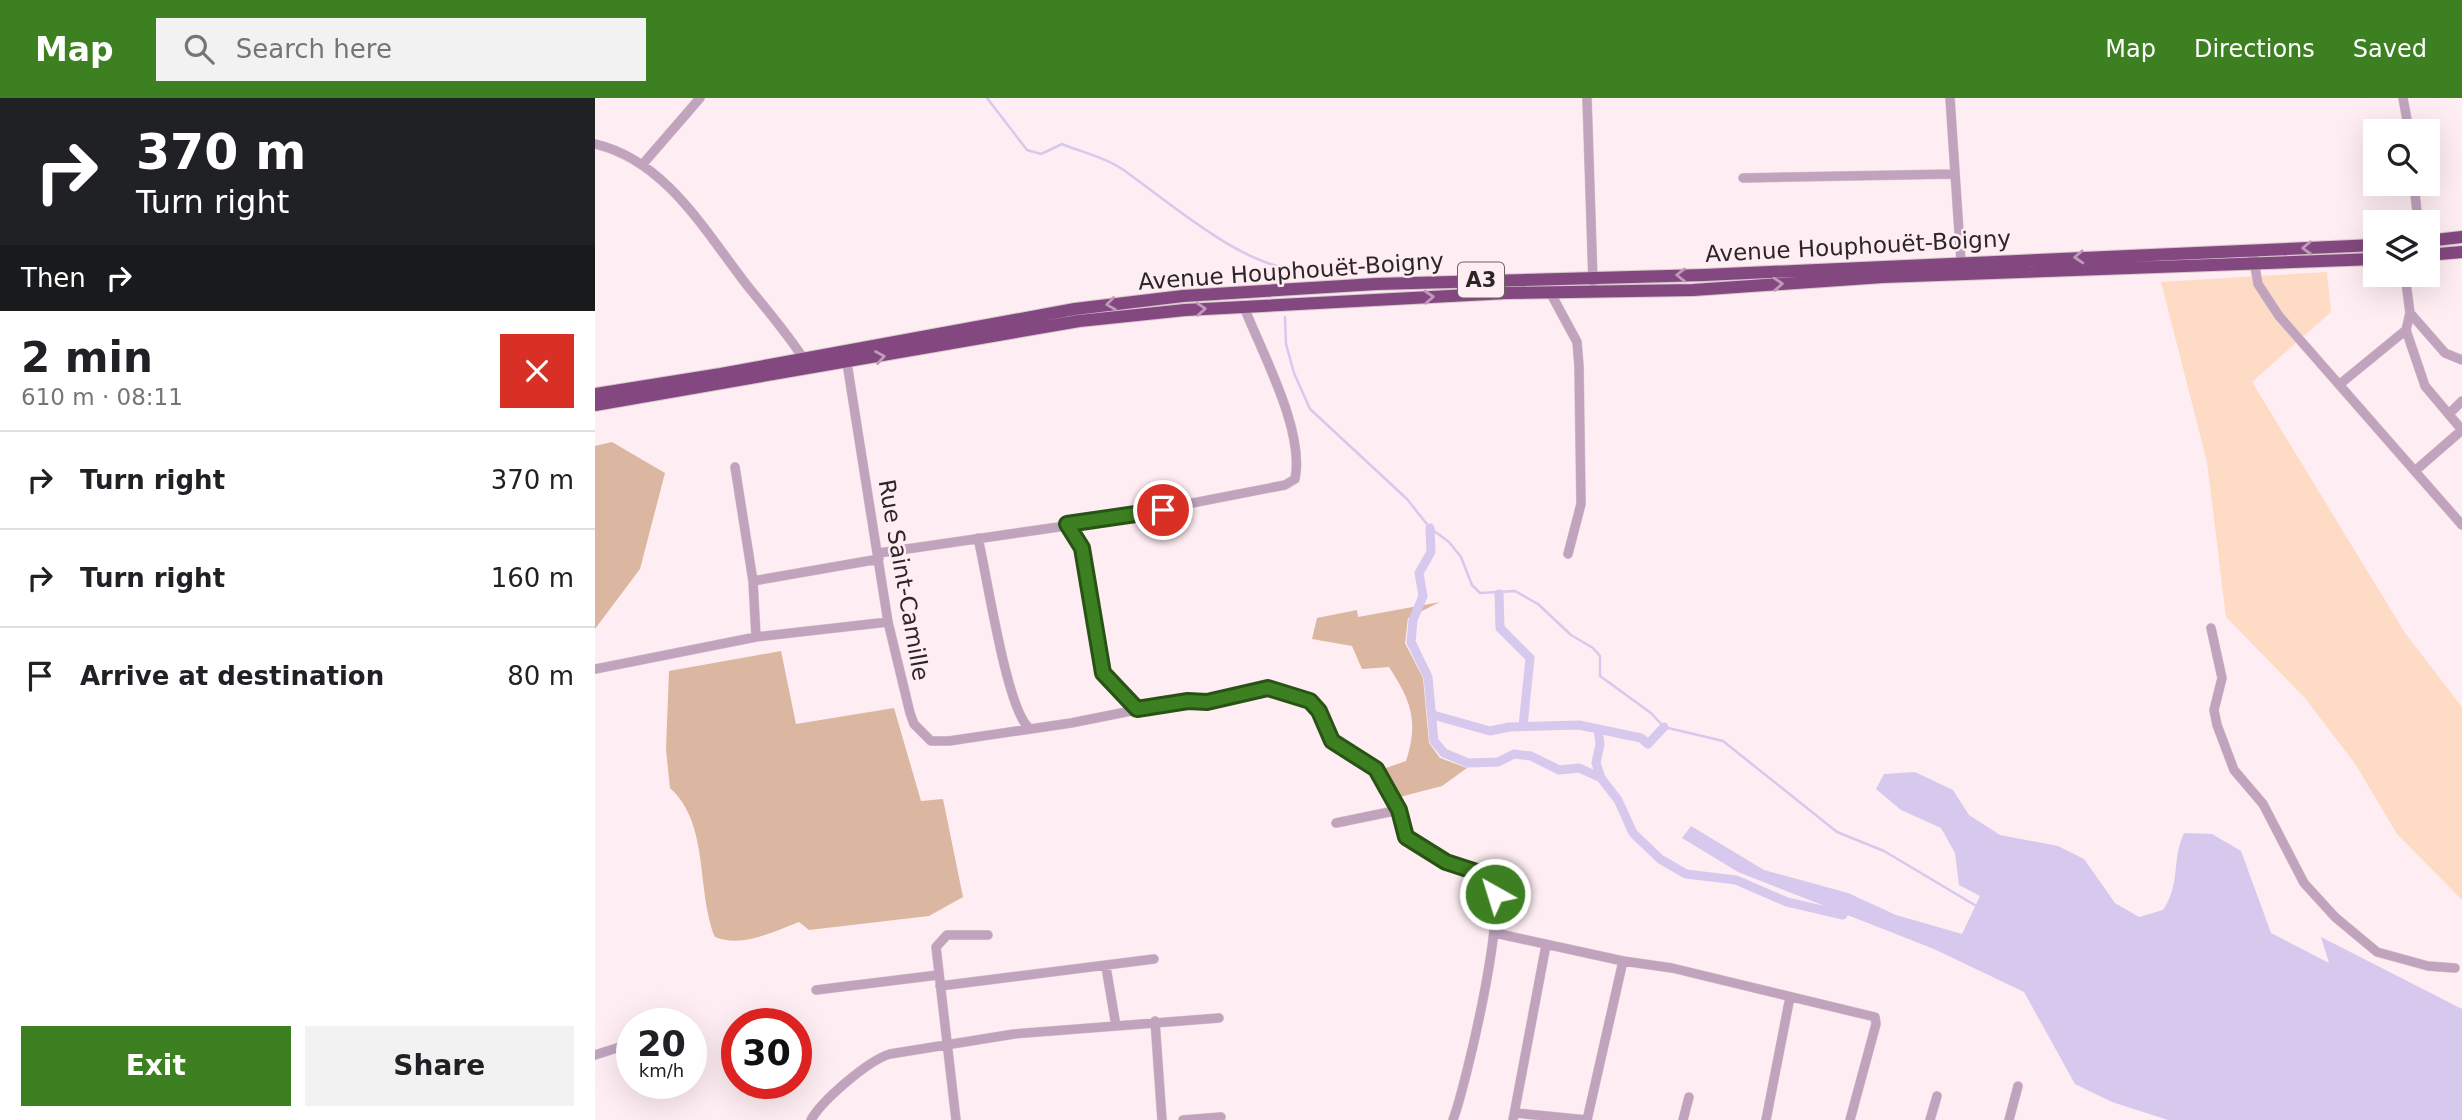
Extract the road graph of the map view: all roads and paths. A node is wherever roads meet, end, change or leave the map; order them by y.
1 (700, 98) edge
2 (1587, 98) edge
3 (1950, 98) edge
4 (2403, 98) edge
5 (2407, 119) edge
6 (595, 144) edge
7 (642, 165) junction
8 (1954, 174) junction
9 (1742, 178) dead end
10 (2462, 237) edge
11 (2440, 240) edge
12 (2363, 246) edge
13 (2252, 250) junction
14 (2462, 252) edge
15 (2440, 254) edge
16 (2363, 259) edge
17 (1961, 262) junction
18 (2253, 264) junction
19 (1593, 276) junction
20 (2407, 287) edge
21 (1593, 291) junction
22 (1551, 292) junction
23 (1244, 307) junction
24 (2410, 313) junction
25 (2406, 330) junction
26 (2462, 360) edge
27 (847, 363) junction
28 (806, 364) junction
29 (2340, 384) junction
30 (595, 394) edge
31 (2462, 401) edge
32 (595, 405) edge
33 (2449, 414) junction
34 (2462, 430) edge
35 (735, 467) dead end
36 (2416, 470) junction
37 (1067, 524) junction
38 (2462, 525) edge
39 (978, 538) junction
40 (1568, 554) dead end
41 (879, 556) junction
42 (753, 581) junction
43 (888, 622) junction
44 (2211, 628) dead end
45 (757, 637) junction
46 (595, 669) edge
47 (1137, 709) junction
48 (1028, 727) junction
49 (1399, 810) junction
50 (1336, 823) dead end
51 (1495, 933) junction
52 (988, 935) dead end
53 (1546, 945) junction
54 (1154, 959) dead end
55 (1623, 961) junction
56 (1106, 967) junction
57 (2455, 968) dead end
58 (938, 975) junction
59 (940, 986) junction
60 (816, 990) dead end
61 (1790, 997) junction
62 (1219, 1018) dead end
63 (1155, 1021) junction
64 (1116, 1026) junction
65 (948, 1045) junction
66 (616, 1048) edge
67 (595, 1055) edge
68 (2018, 1086) dead end
69 (1937, 1096) dead end
70 (1689, 1097) dead end
71 (1221, 1116) dead end
72 (1514, 1116) edge
73 (811, 1120) edge
74 (956, 1120) edge
75 (1162, 1120) edge
76 (1183, 1120) edge
77 (1453, 1120) edge
78 (1587, 1120) edge
79 (1683, 1120) edge
80 (1766, 1120) edge
81 (1850, 1120) edge
82 (1930, 1120) edge
83 (2009, 1120) edge

1 - 7 street
2 - 19 street
3 - 8 street
4 - 5 street
6 - 7 street
7 - 28 street
8 - 9 street
8 - 17 street
10 - 11 highway
12 -> 13 highway, Avenue Houphouët-Boigny / A3
13 -> 17 highway, Avenue Houphouët-Boigny / A3
13 - 18 street
14 - 15 highway
16 - 18 highway, Avenue Houphouët-Boigny / A3
17 -> 19 highway, Avenue Houphouët-Boigny / A3
21 -> 18 highway, Avenue Houphouët-Boigny / A3
18 - 29 street
19 - 21 street
19 -> 28 highway, Avenue Houphouët-Boigny / A3
20 - 24 street
21 - 22 highway, Avenue Houphouët-Boigny / A3
23 -> 22 highway, Avenue Houphouët-Boigny / A3
22 - 40 street
27 -> 23 highway, Avenue Houphouët-Boigny / A3
23 - 37 street
24 - 25 street
24 - 26 street
25 - 29 street
25 - 33 street
27 - 28 highway, Avenue Houphouët-Boigny / A3
27 - 41 street, Rue Saint-Camille
28 - 30 highway, Avenue Houphouët-Boigny / A3
28 - 32 highway, Avenue Houphouët-Boigny / A3
29 - 36 street
31 - 33 street
33 - 34 street
34 - 36 street
35 - 42 street
36 - 38 street
37 - 39 street
37 - 47 street
39 - 41 street
39 - 48 street
41 - 42 street
41 - 43 street, Rue Saint-Camille
42 - 45 street
43 - 45 street
43 - 48 street, Rue Saint-Camille
44 - 57 street
45 - 46 street
47 - 48 street
47 - 49 street
49 - 50 street
49 - 51 street
51 - 53 street
51 - 77 street
52 - 58 street
53 - 55 street
53 - 72 street
54 - 56 street
55 - 61 street
55 - 78 street
56 - 59 street
56 - 64 street
58 - 59 street
58 - 60 street
59 - 65 street
61 - 80 street
61 - 81 street
62 - 63 street
63 - 64 street
63 - 75 street
64 - 65 street
65 - 73 street
65 - 74 street
66 - 67 street
68 - 83 street
69 - 82 street
70 - 79 street
71 - 76 street
72 - 78 street

